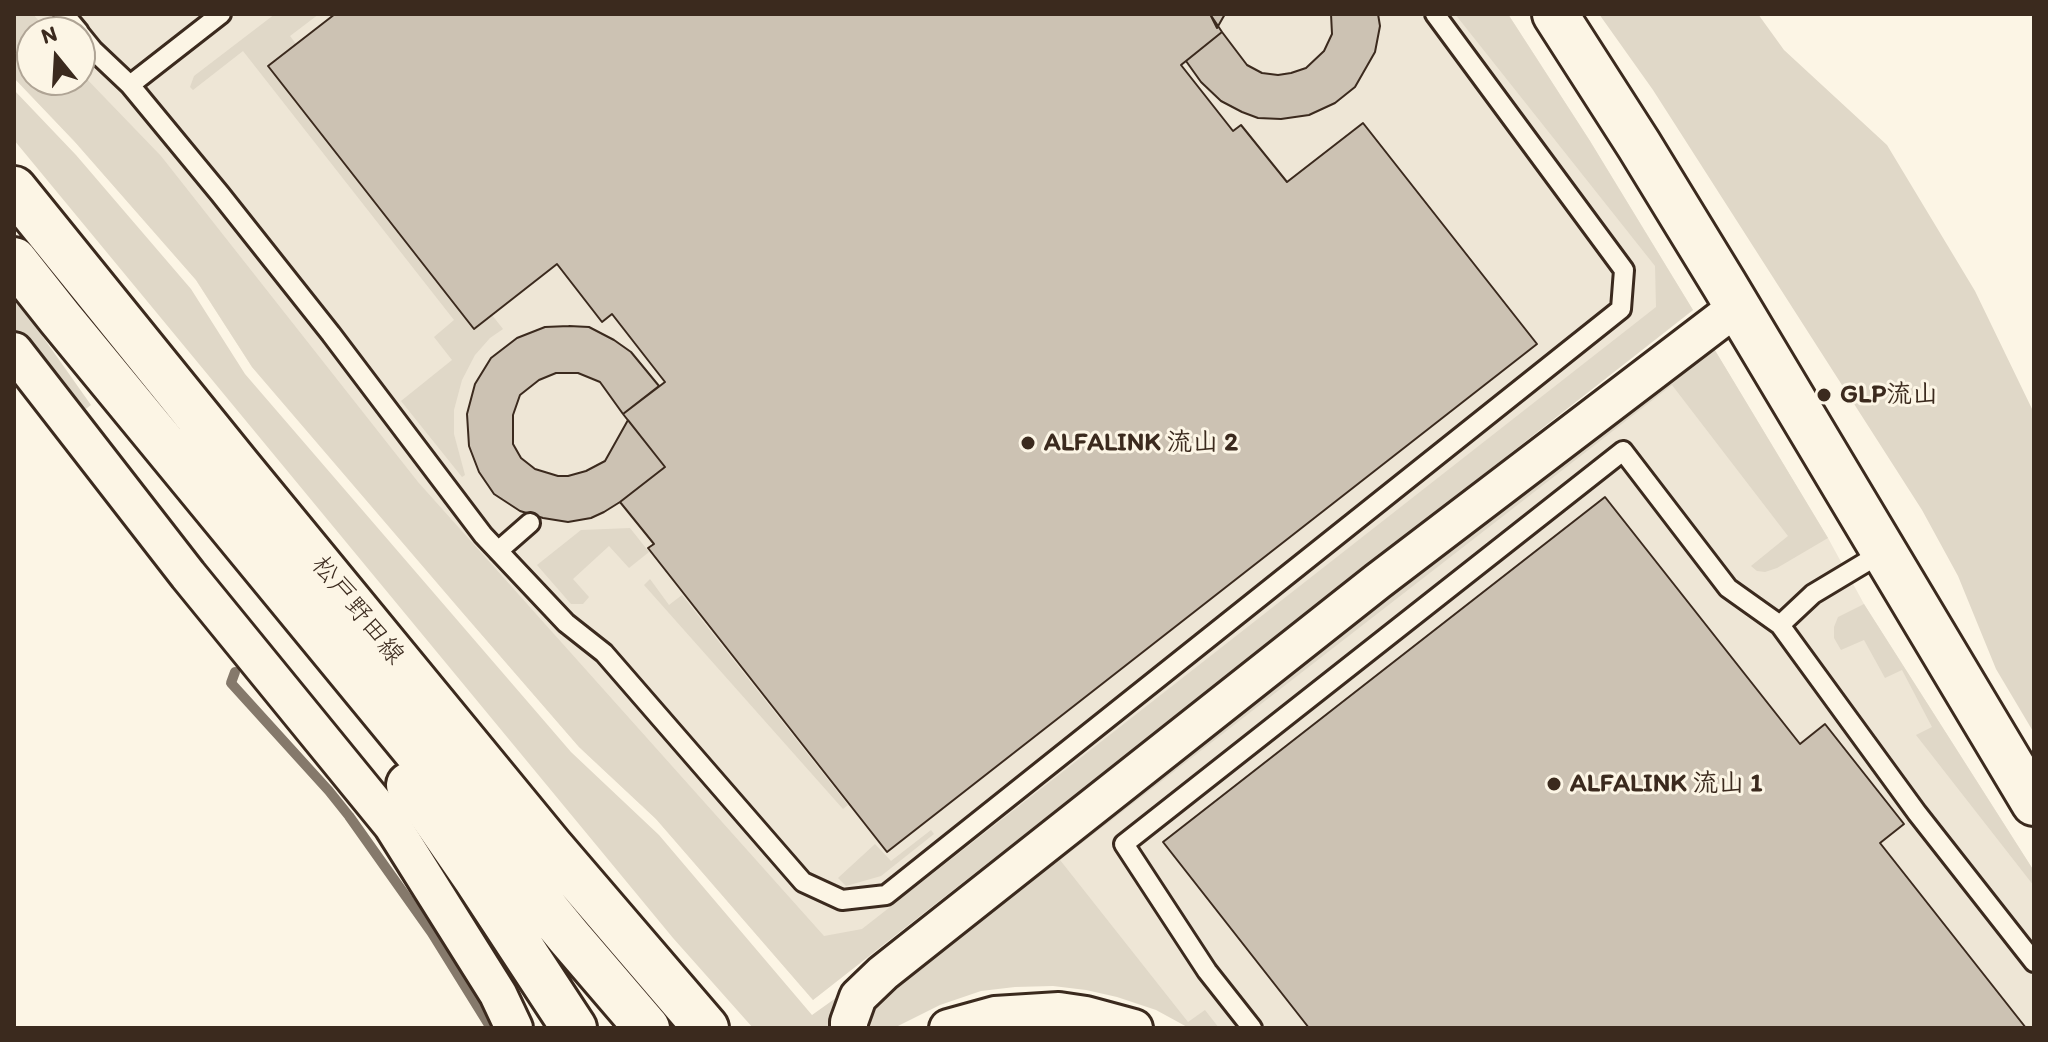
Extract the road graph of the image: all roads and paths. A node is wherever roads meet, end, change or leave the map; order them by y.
1 (221, 14) edge
2 (1435, 14) edge
3 (1555, 14) edge
4 (96, 53) edge
5 (130, 85) junction
6 (14, 189) edge
7 (14, 260) edge
8 (1737, 307) junction
9 (60, 318) junction
10 (14, 351) edge
11 (530, 523) dead end
12 (498, 551) junction
13 (1883, 552) junction
14 (1780, 625) junction
15 (2032, 795) edge
16 (2034, 962) edge
17 (514, 1028) edge
18 (574, 1028) edge
19 (647, 1028) edge
20 (706, 1028) edge
21 (849, 1028) edge
22 (948, 1028) edge
23 (1134, 1028) edge
24 (1252, 1028) edge

1 - 5 lane
2 - 12 lane
3 - 8 main road
4 - 5 lane
5 - 12 lane
6 - 20 main road, 松戸野田線
7 - 9 main road, 松戸野田線
8 - 13 main road
8 - 21 street
9 - 18 main road
9 - 19 main road, 松戸野田線
10 - 17 street
11 - 12 lane
13 - 14 lane
13 - 15 main road
14 - 16 lane
14 - 24 lane
22 - 23 street

